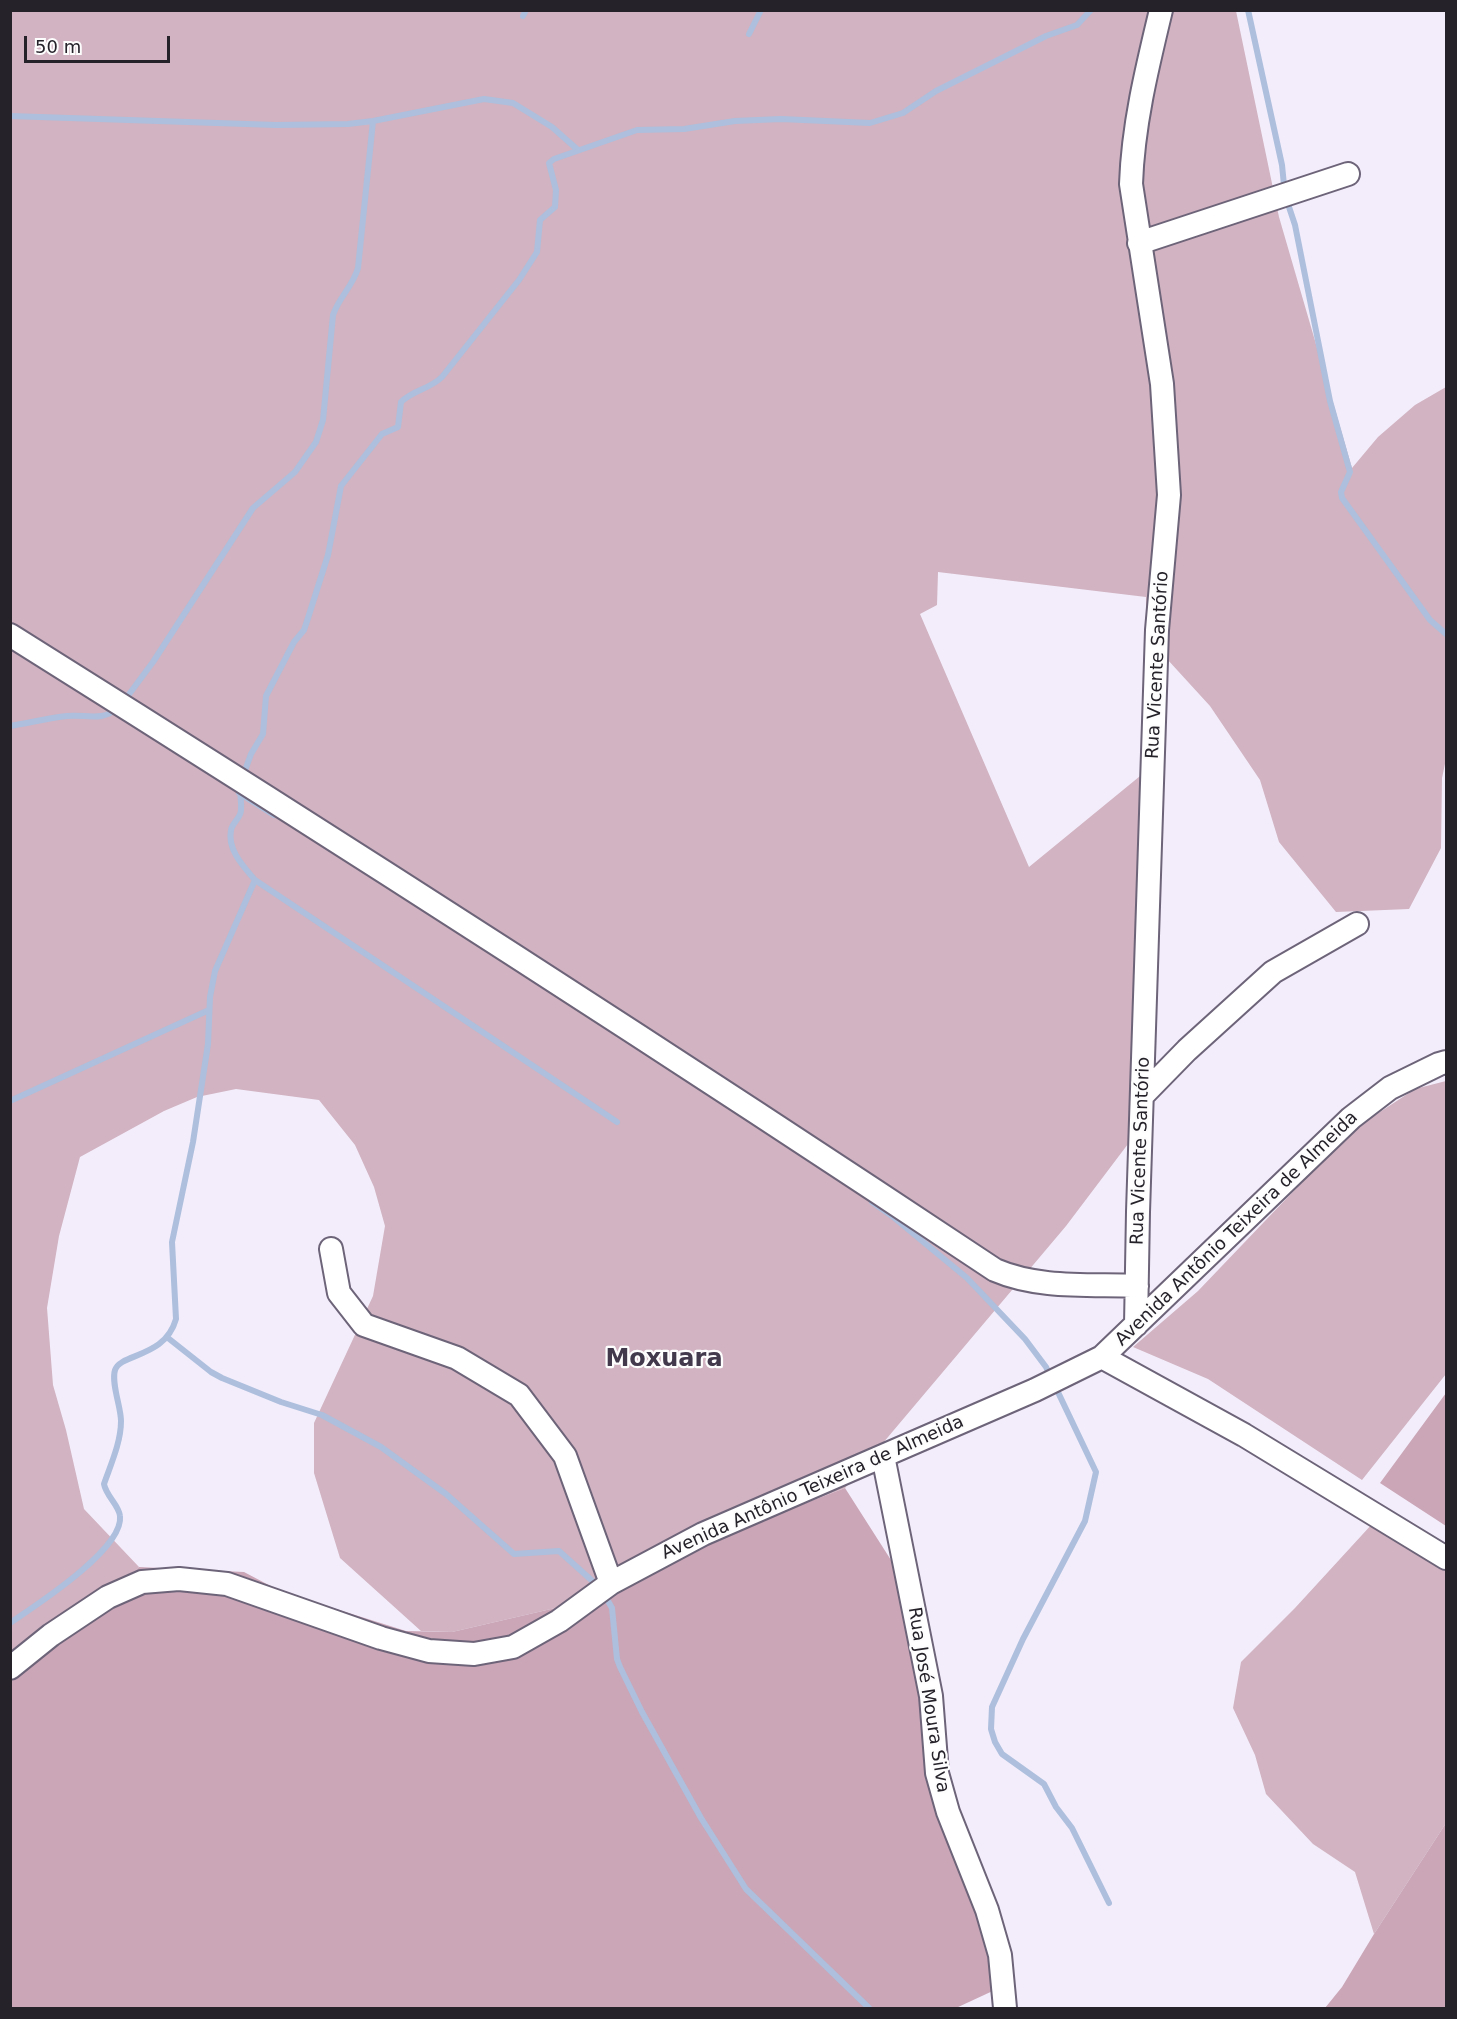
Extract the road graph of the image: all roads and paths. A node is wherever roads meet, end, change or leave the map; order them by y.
1 (1161, 10) edge
2 (1348, 174) dead end
3 (1140, 243) junction
4 (10, 635) edge
5 (1357, 924) dead end
6 (1446, 1062) edge
7 (1143, 1095) junction
8 (330, 1249) dead end
9 (1137, 1286) junction
10 (1136, 1325) junction
11 (1102, 1357) junction
12 (883, 1456) junction
13 (1446, 1558) edge
14 (611, 1583) junction
15 (10, 1668) edge
16 (1005, 2008) edge

1 - 3 street, Rua Vicente Santório
2 - 3 street
3 - 7 street, Rua Vicente Santório
4 - 9 street
5 - 7 street
6 - 10 street, Avenida Antônio Teixeira de Almeida
7 - 9 street, Rua Vicente Santório
8 - 14 street
9 - 10 street, Rua Vicente Santório
10 - 11 street, Avenida Antônio Teixeira de Almeida
11 - 12 street, Avenida Antônio Teixeira de Almeida
11 - 13 street
12 - 14 street, Avenida Antônio Teixeira de Almeida
12 - 16 street, Rua José Moura Silva
14 - 15 street, Avenida Antônio Teixeira de Almeida

